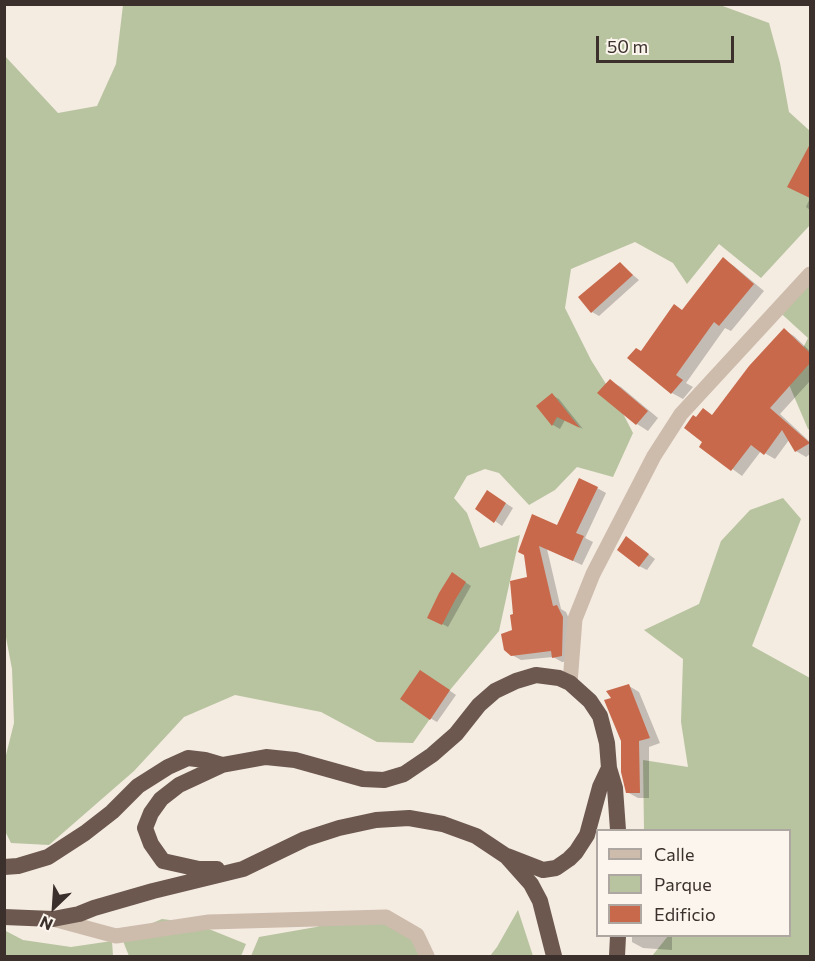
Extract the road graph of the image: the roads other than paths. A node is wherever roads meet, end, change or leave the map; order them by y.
1 (810, 274) edge
2 (570, 683) junction
3 (222, 765) junction
4 (609, 768) junction
5 (618, 829) edge
6 (506, 856) junction
7 (4, 867) edge
8 (243, 869) junction
9 (4, 917) edge
10 (53, 919) junction
11 (618, 937) edge
12 (427, 957) edge
13 (554, 957) edge
14 (617, 957) edge

1 - 2 street
2 - 3 highway
2 - 4 highway
3 - 7 highway
3 - 8 highway
4 - 5 highway
4 - 6 highway
6 - 8 highway
6 - 13 highway
8 - 10 highway
9 - 10 highway
10 - 12 street
11 - 14 highway

